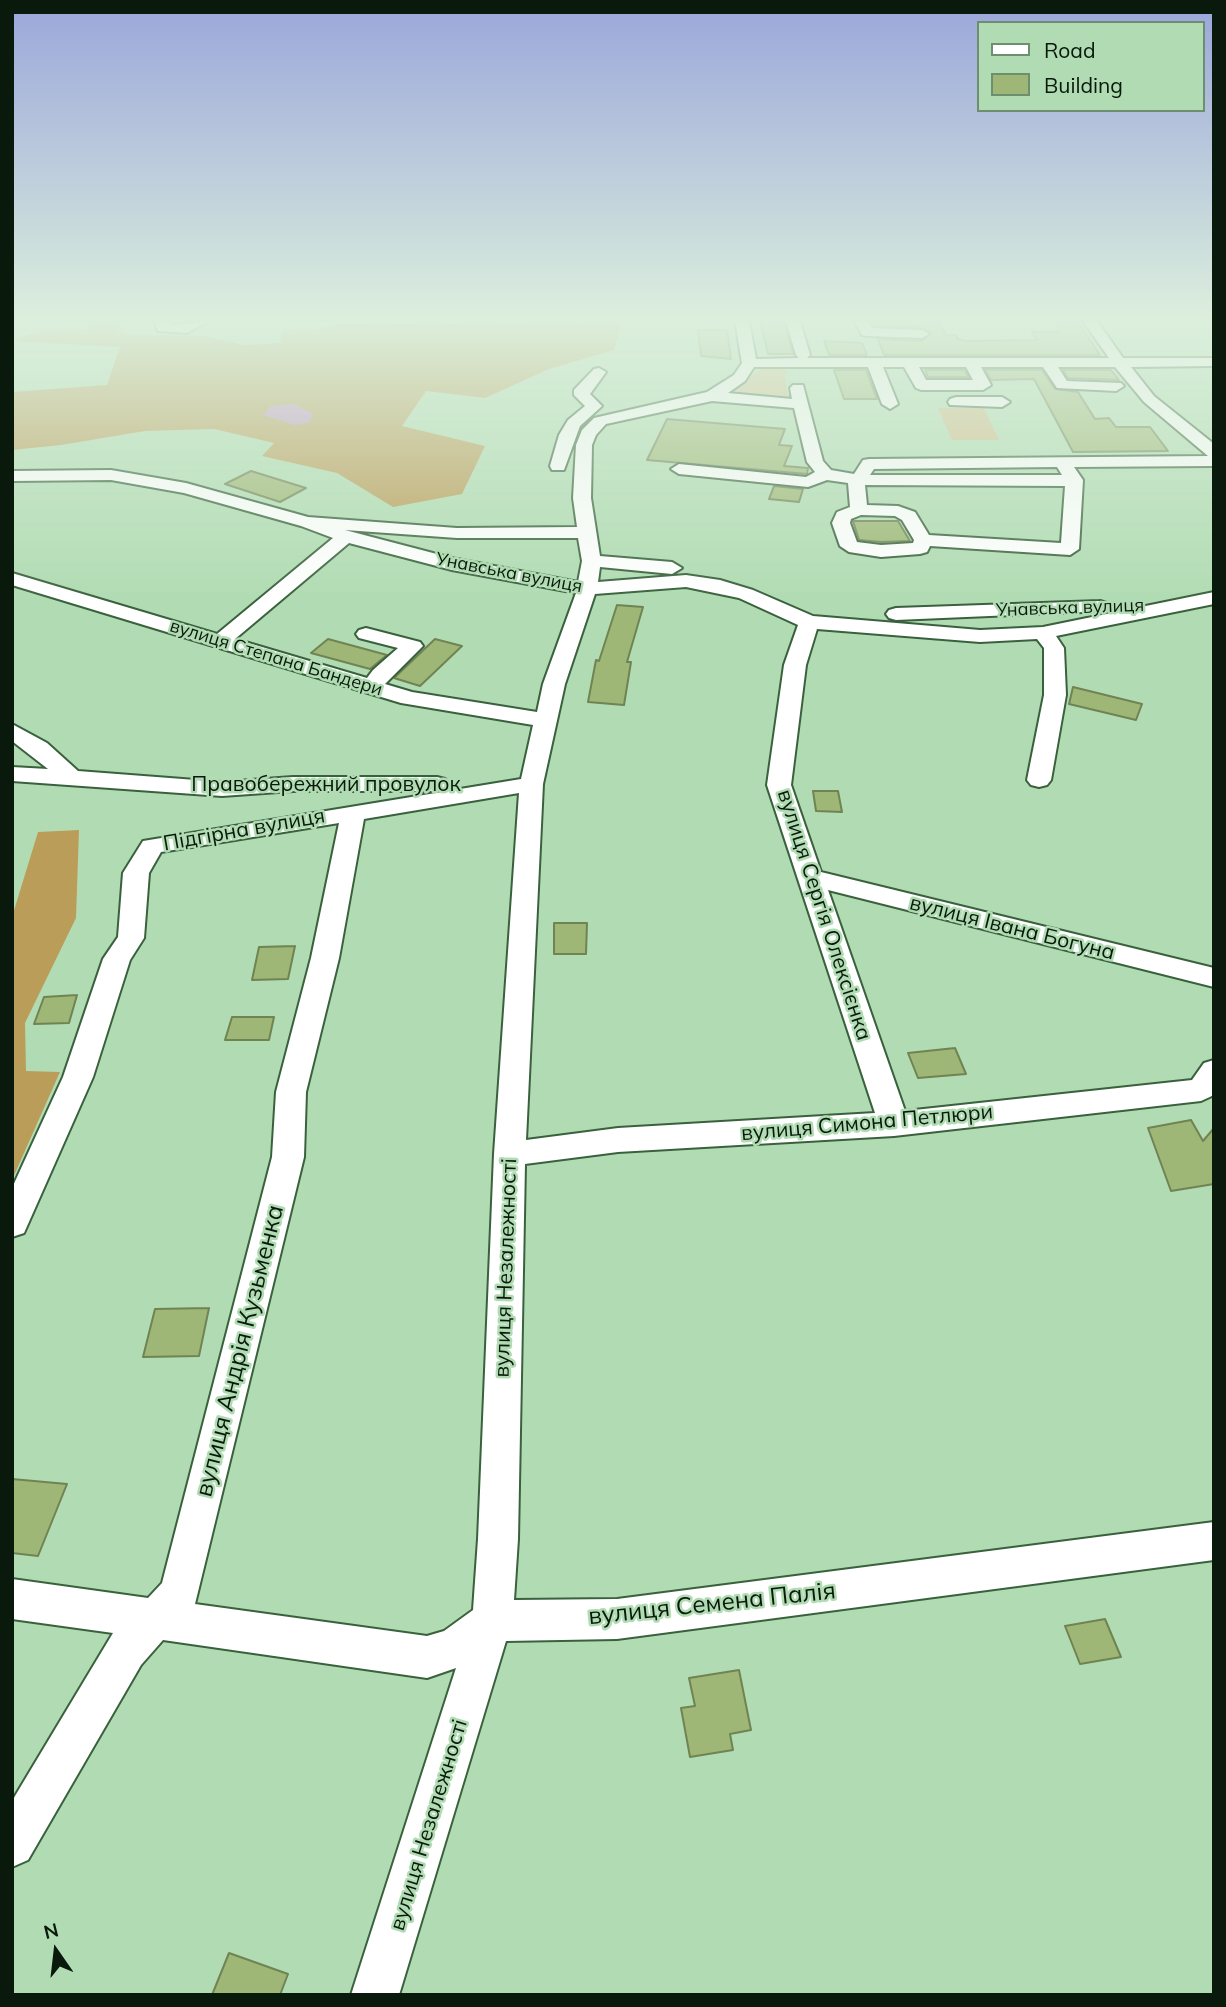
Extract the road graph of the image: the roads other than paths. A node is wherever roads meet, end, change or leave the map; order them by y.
1 (583, 415) edge
2 (624, 415) edge
3 (804, 415) edge
4 (1166, 415) edge
5 (1202, 424) dead end
6 (1178, 425) junction
7 (1214, 453) edge
8 (1214, 461) edge
9 (749, 464) dead end
10 (1063, 464) junction
11 (558, 466) dead end
12 (820, 468) junction
13 (678, 469) dead end
14 (12, 476) edge
15 (858, 480) junction
16 (1074, 480) junction
17 (859, 510) junction
18 (307, 522) junction
19 (345, 537) junction
20 (923, 540) junction
21 (588, 561) junction
22 (729, 572) dead end
23 (12, 579) edge
24 (1214, 598) edge
25 (1169, 605) junction
26 (844, 615) dead end
27 (809, 622) junction
28 (1043, 633) junction
29 (366, 634) dead end
30 (220, 642) junction
31 (372, 687) junction
32 (544, 720) junction
33 (12, 731) edge
34 (12, 774) edge
35 (71, 777) junction
36 (1039, 780) dead end
37 (531, 784) junction
38 (352, 812) junction
39 (811, 878) junction
40 (1214, 978) edge
41 (1214, 1071) edge
42 (894, 1124) junction
43 (510, 1154) junction
44 (12, 1224) edge
45 (1214, 1541) edge
46 (12, 1600) edge
47 (159, 1618) junction
48 (492, 1621) junction
49 (12, 1844) edge
50 (376, 1995) edge

1 - 11 street
2 - 21 street
3 - 12 street
4 - 6 street
5 - 6 street
6 - 7 street
8 - 10 street
9 - 12 street
10 - 15 street
10 - 16 street
12 - 13 street
12 - 15 street
14 - 18 street, Унавська вулиця
15 - 16 street
15 - 17 street
16 - 20 street
17 - 20 street
17 - 20 street
18 - 19 street, Унавська вулиця
18 - 21 street, Унавська вулиця
19 - 21 street, Унавська вулиця
19 - 30 street
21 - 22 street, Унавська вулиця
21 - 27 street, Унавська вулиця
21 - 32 street, вулиця Незалежності
23 - 30 street, вулиця Степана Бандери
24 - 25 street, Унавська вулиця
25 - 26 street, Унавська вулиця
25 - 28 street, Унавська вулиця
27 - 28 street, Унавська вулиця
27 - 39 street, вулиця Сергія Олексієнка
28 - 36 street, Унавська вулиця
29 - 31 street
30 - 31 street, вулиця Степана Бандери
31 - 32 street, вулиця Степана Бандери
32 - 37 street, вулиця Незалежності
33 - 35 street
34 - 35 street, Правобережний провулок
35 - 37 street, Правобережний провулок
37 - 38 street, Підгірна вулиця
37 - 43 street, вулиця Незалежності
38 - 44 street, Підгірна вулиця
38 - 47 street, вулиця Андрія Кузьменка
39 - 40 street, вулиця Івана Богуна
39 - 42 street, вулиця Сергія Олексієнка
41 - 42 street, вулиця Симона Петлюри
42 - 43 street, вулиця Симона Петлюри
43 - 48 street, вулиця Незалежності
45 - 48 street, вулиця Семена Палія
46 - 47 street
47 - 48 street
47 - 49 street, вулиця Андрія Кузьменка
48 - 50 street, вулиця Незалежності

